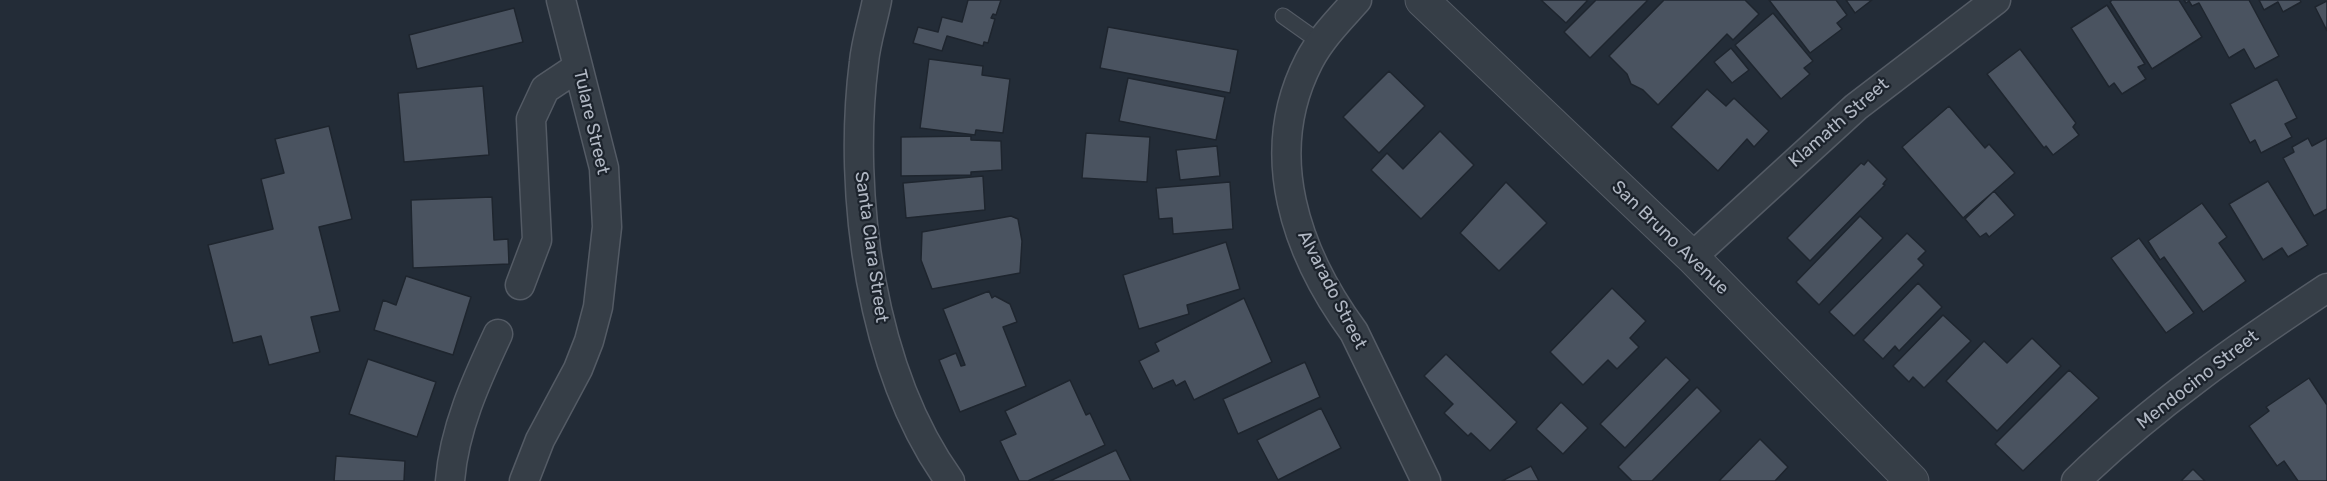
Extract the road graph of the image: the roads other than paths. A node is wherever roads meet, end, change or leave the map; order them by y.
1 (561, 0) edge
2 (877, 0) edge
3 (1357, 0) edge
4 (1422, 0) edge
5 (1996, 0) edge
6 (1283, 16) dead end
7 (1321, 43) junction
8 (579, 67) junction
9 (1692, 257) junction
10 (520, 285) dead end
11 (2327, 288) edge
12 (498, 334) dead end
13 (450, 481) edge
14 (524, 481) edge
15 (950, 481) edge
16 (1426, 481) edge
17 (1912, 481) edge
18 (2076, 481) edge

1 - 8 street, Tulare Street
2 - 15 street, Santa Clara Street
3 - 7 street, Alvarado Street
4 - 9 street, San Bruno Avenue
5 - 9 street, Klamath Street
6 - 7 lane
7 - 16 street, Alvarado Street
8 - 10 street
8 - 14 street, Tulare Street
9 - 17 street, San Bruno Avenue
11 - 18 street, Mendocino Street
12 - 13 street

